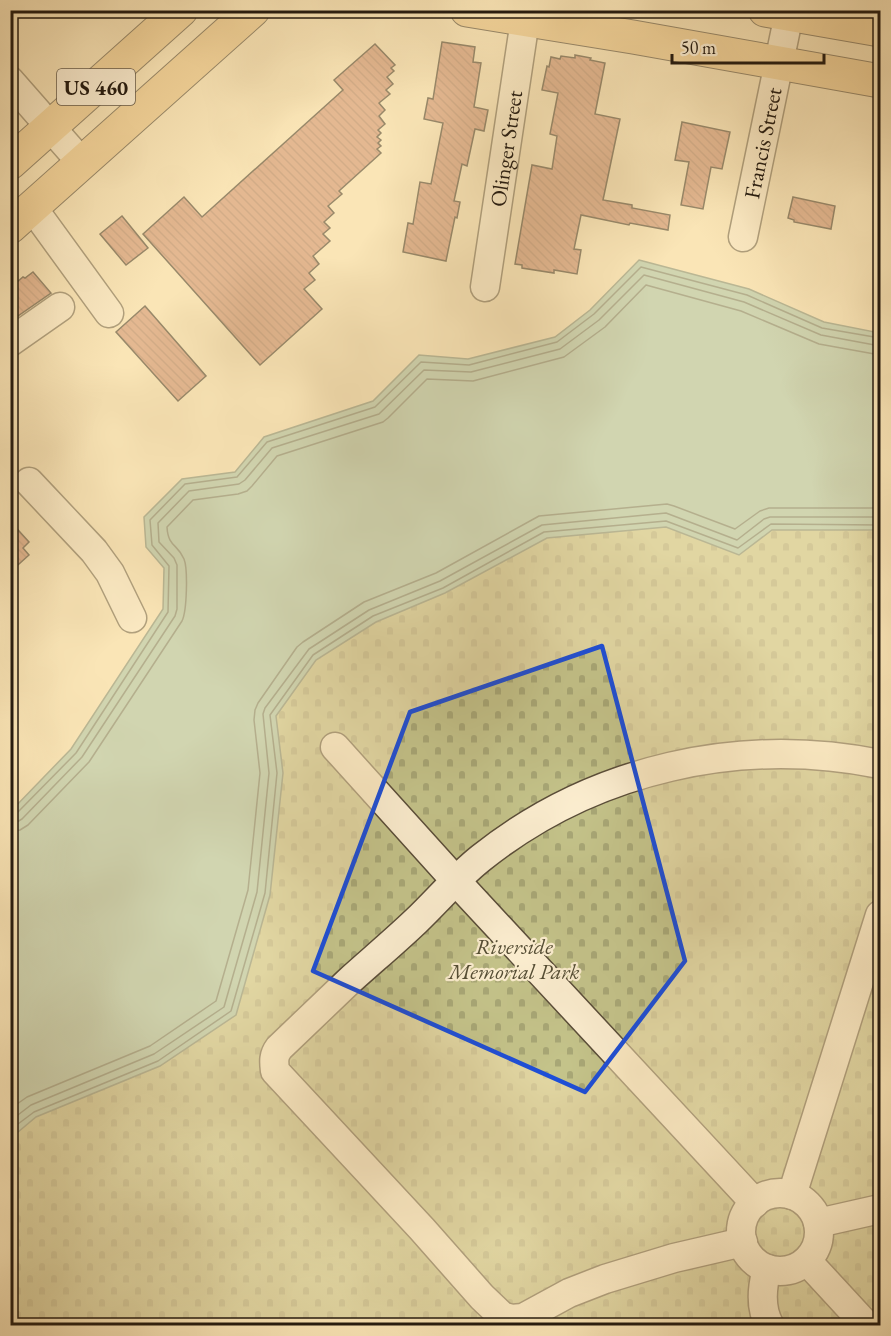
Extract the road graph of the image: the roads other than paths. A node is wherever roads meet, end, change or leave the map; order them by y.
1 (181, 10) edge
2 (253, 10) edge
3 (467, 10) edge
4 (777, 12) edge
5 (525, 15) edge
6 (880, 30) edge
7 (780, 63) junction
8 (10, 81) edge
9 (880, 81) edge
10 (50, 127) junction
11 (10, 163) edge
12 (82, 163) junction
13 (21, 217) edge
14 (743, 237) dead end
15 (485, 287) dead end
16 (60, 307) dead end
17 (110, 313) dead end
18 (10, 342) edge
19 (30, 482) dead end
20 (132, 618) dead end
21 (335, 747) dead end
22 (880, 764) edge
23 (456, 880) junction
24 (880, 915) edge
25 (792, 1195) junction
26 (754, 1203) junction
27 (880, 1209) edge
28 (818, 1223) junction
29 (743, 1242) junction
30 (807, 1261) junction
31 (767, 1269) junction
32 (770, 1326) edge
33 (867, 1326) edge

1 - 10 main road, US 460
2 - 12 main road, US 460
3 - 5 main road
4 - 6 main road
4 - 7 street, Francis Street
5 - 7 main road
5 - 15 street, Olinger Street
7 - 9 main road
7 - 14 street, Francis Street
8 - 10 street
10 - 11 main road, US 460
10 - 12 street
12 - 13 main road, US 460
13 - 17 street
16 - 18 street
19 - 20 street
21 - 23 street
22 - 23 street
23 - 26 street
23 - 29 street
24 - 25 street
25 - 26 street
25 - 28 street
26 - 29 street
27 - 28 street
28 - 30 street
29 - 31 street
30 - 31 street
30 - 33 street
31 - 32 street

